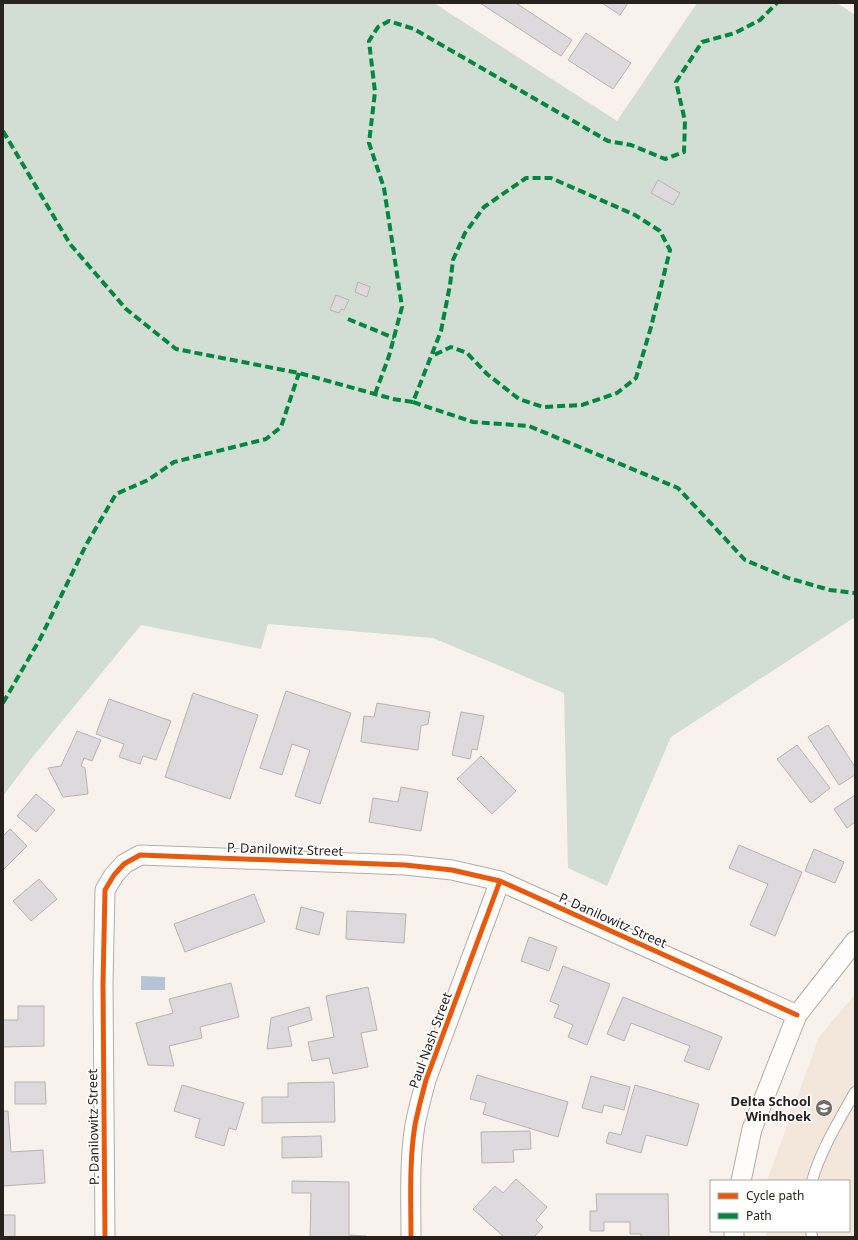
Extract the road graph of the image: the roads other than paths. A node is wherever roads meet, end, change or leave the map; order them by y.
1 (500, 882) junction
2 (855, 941) edge
3 (797, 1015) junction
4 (855, 1092) edge
5 (741, 1180) edge
6 (812, 1180) edge
7 (105, 1237) edge
8 (411, 1237) edge

1 - 3 street, P. Danilowitz Street
1 - 7 street, P. Danilowitz Street
1 - 8 street, Paul Nash Street
2 - 3 street
3 - 5 street
4 - 6 lane

